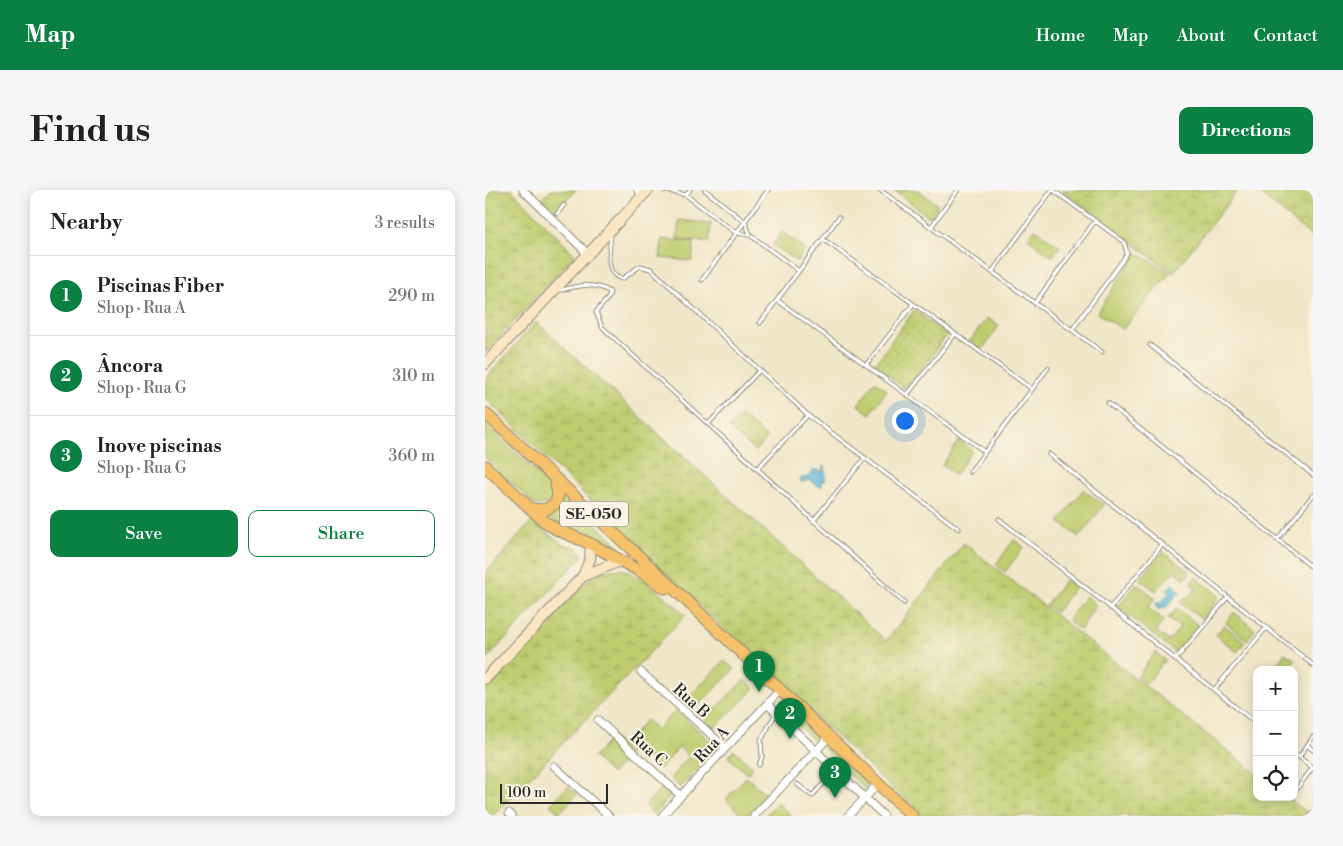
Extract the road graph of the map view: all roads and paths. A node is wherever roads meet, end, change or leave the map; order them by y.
1 (523, 190) edge
2 (663, 190) edge
3 (690, 190) edge
4 (705, 190) edge
5 (768, 190) edge
6 (880, 190) edge
7 (958, 190) edge
8 (1053, 190) edge
9 (643, 192) edge
10 (686, 195) junction
11 (564, 205) dead end
12 (555, 216) junction
13 (839, 217) dead end
14 (1095, 220) junction
15 (745, 222) junction
16 (931, 228) junction
17 (611, 229) junction
18 (736, 233) junction
19 (750, 235) junction
20 (823, 239) junction
21 (588, 254) junction
22 (799, 271) junction
23 (992, 272) junction
24 (702, 280) dead end
25 (553, 292) junction
26 (777, 300) junction
27 (1035, 303) junction
28 (913, 304) junction
29 (761, 323) dead end
30 (1072, 330) junction
31 (955, 334) junction
32 (1150, 345) dead end
33 (1102, 352) dead end
34 (485, 364) edge
35 (866, 365) junction
36 (1048, 368) dead end
37 (759, 370) junction
38 (1032, 389) junction
39 (907, 395) junction
40 (1108, 403) dead end
41 (485, 413) edge
42 (808, 415) junction
43 (708, 424) junction
44 (985, 452) junction
45 (1049, 454) dead end
46 (865, 458) junction
47 (485, 466) edge
48 (757, 470) junction
49 (970, 472) dead end
50 (1313, 475) edge
51 (555, 479) junction
52 (1313, 496) edge
53 (532, 509) junction
54 (999, 519) dead end
55 (813, 521) junction
56 (959, 530) dead end
57 (1277, 540) junction
58 (591, 544) junction
59 (627, 544) junction
60 (1163, 544) junction
61 (620, 561) junction
62 (1313, 568) edge
63 (583, 576) junction
64 (1228, 597) junction
65 (904, 603) dead end
66 (1110, 608) junction
67 (703, 616) junction
68 (1266, 628) junction
69 (1175, 660) junction
70 (1313, 665) edge
71 (641, 672) dead end
72 (485, 679) edge
73 (1214, 690) junction
74 (779, 691) junction
75 (767, 704) junction
76 (776, 713) junction
77 (598, 720) dead end
78 (1253, 721) edge
79 (829, 737) junction
80 (1313, 738) edge
81 (1307, 745) junction
82 (725, 748) junction
83 (1313, 750) edge
84 (816, 751) junction
85 (1299, 757) joint
86 (554, 766) dead end
87 (759, 766) dead end
88 (1313, 768) edge
89 (836, 770) junction
90 (797, 784) dead end
91 (878, 784) junction
92 (1298, 788) edge
93 (681, 796) junction
94 (865, 798) junction
95 (609, 816) edge
96 (662, 816) edge
97 (754, 816) edge
98 (848, 816) edge
99 (884, 816) edge
100 (912, 816) edge

1 - 12 street
2 - 10 lane
3 - 10 lane
4 - 15 lane
5 - 15 lane
6 - 16 lane
7 - 16 lane
8 - 14 lane
8 - 23 lane
9 - 17 street
10 - 18 lane
11 - 12 lane
12 - 21 street
13 - 20 lane
14 - 27 lane
14 - 30 lane
15 - 18 lane
15 - 19 lane
16 - 23 lane
17 - 21 street
17 - 37 lane
18 - 19 lane
18 - 24 lane
19 - 22 lane
20 - 22 lane
20 - 28 lane
21 - 25 street
22 - 26 lane
23 - 27 lane
25 - 34 street
25 - 43 lane
26 - 29 lane
26 - 35 lane
27 - 30 lane
28 - 31 lane
28 - 35 lane
30 - 33 lane
31 - 38 lane
31 - 39 lane
32 - 50 lane
35 - 39 lane
36 - 38 lane
37 - 42 lane
37 - 43 lane
38 - 44 lane
39 - 44 lane
40 - 57 lane
41 - 51 main road, SE-050
42 - 46 lane
42 - 48 lane
43 - 48 lane
44 - 49 lane
45 - 60 lane
46 - 55 lane
46 - 56 lane
47 - 53 main road, SE-050
48 - 55 lane
51 - 53 main road
51 - 59 main road, SE-050
52 - 57 lane
53 - 58 main road, SE-050
54 - 66 lane
55 - 65 lane
57 - 62 lane
58 - 61 main road, SE-050
58 - 63 street
59 - 61 main road
59 - 67 main road, SE-050
60 - 64 lane
60 - 66 lane
61 - 63 street
61 - 67 main road, SE-050
63 - 72 street
64 - 68 lane
64 - 69 lane
66 - 69 lane
67 - 74 main road, SE-050
68 - 70 lane
68 - 73 lane
69 - 73 lane
71 - 82 street, Rua B
73 - 78 lane
74 - 75 street, Rua A
74 - 79 main road, SE-050
75 - 76 street
75 - 82 street, Rua A
76 - 84 street
76 - 87 lane
77 - 93 street, Rua C
79 - 84 street
79 - 91 main road, SE-050
80 - 81 lane
81 - 83 lane
81 - 85 lane
82 - 93 street, Rua A
84 - 89 street
84 - 97 street
85 - 88 lane
86 - 95 street
88 - 92 lane
89 - 90 lane
89 - 94 street
91 - 94 street
91 - 100 main road, SE-050
93 - 96 street, Rua A
94 - 98 street
94 - 99 street

